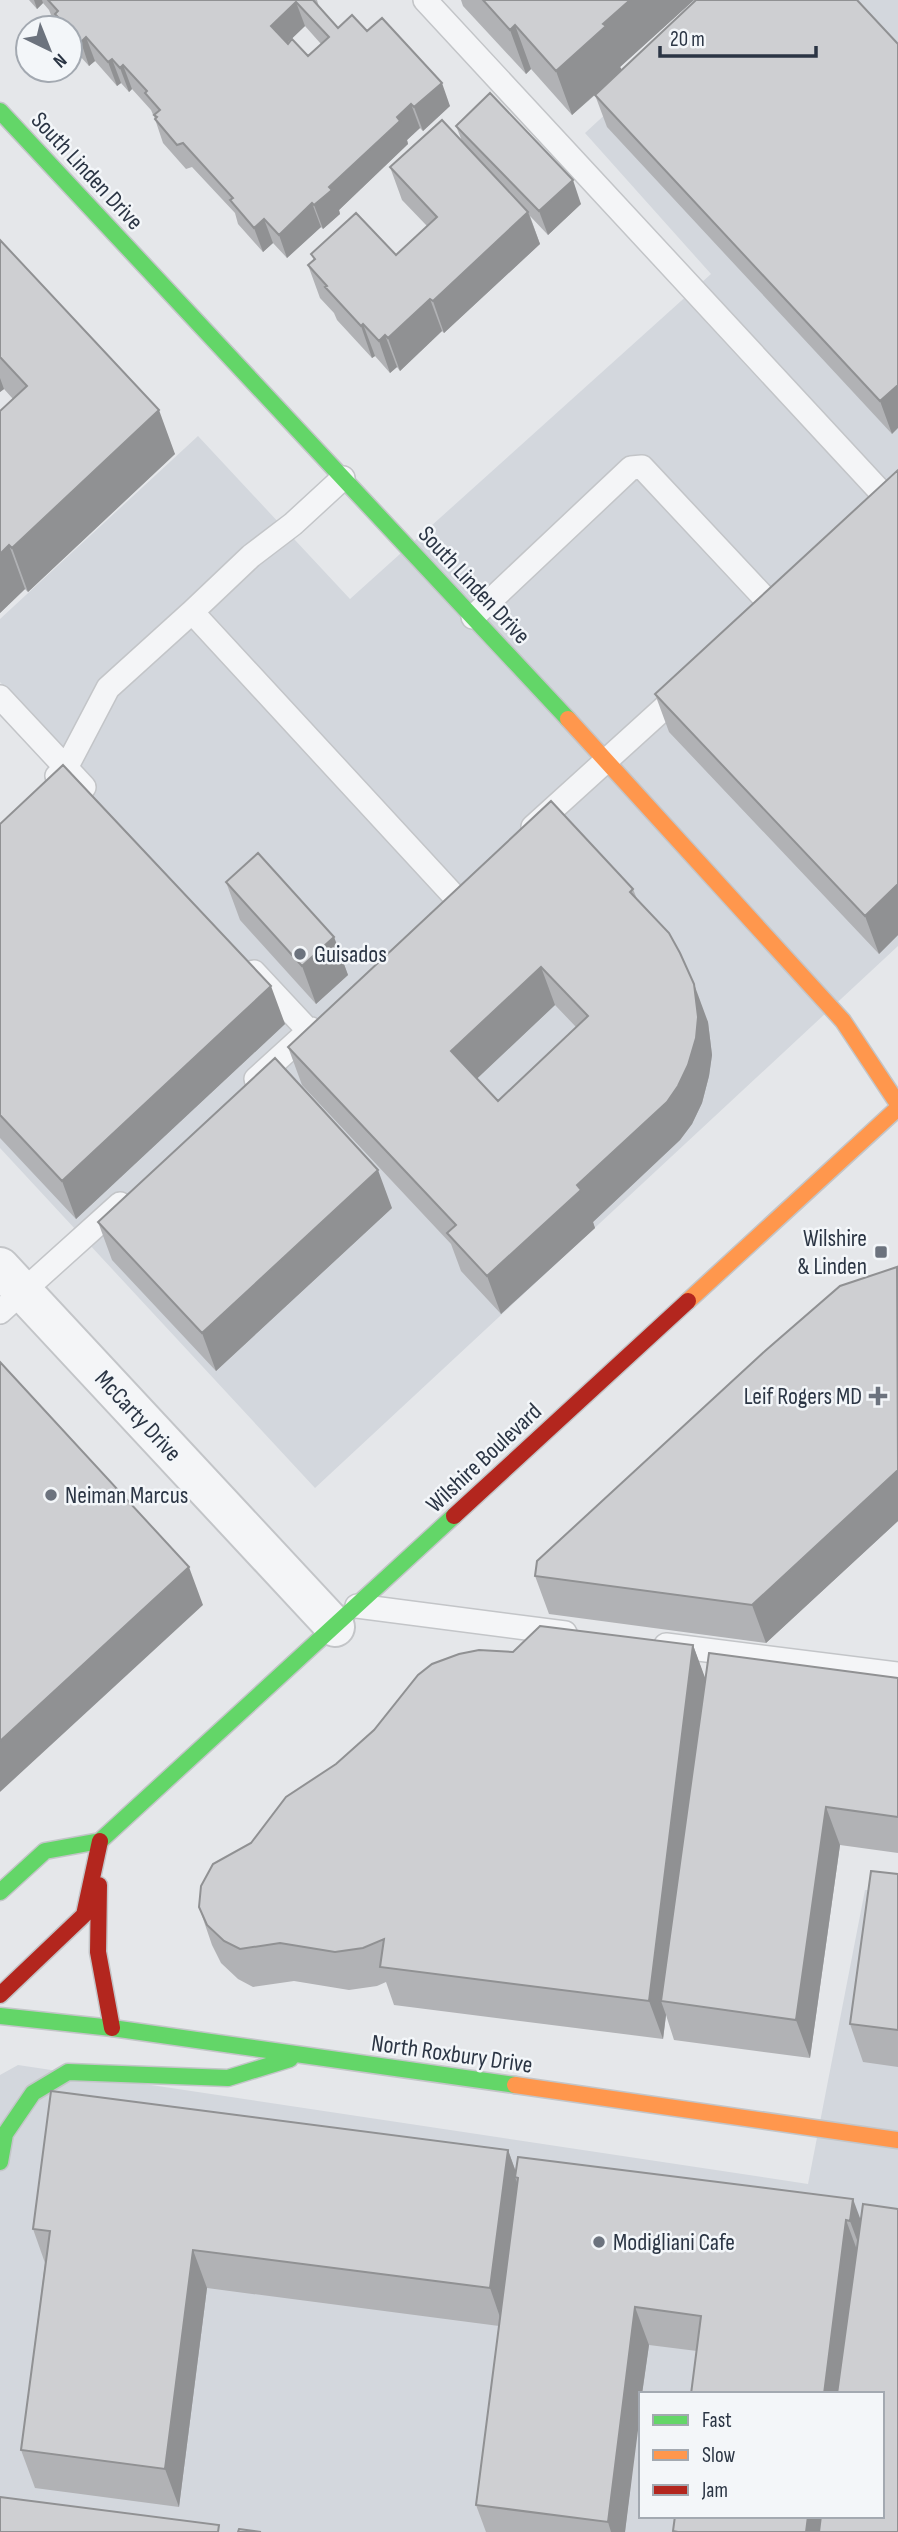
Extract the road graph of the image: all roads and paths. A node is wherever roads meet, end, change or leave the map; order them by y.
1 (425, 0) edge
2 (0, 111) edge
3 (343, 478) junction
4 (894, 499) edge
5 (871, 520) edge
6 (793, 590) edge
7 (774, 608) junction
8 (192, 612) junction
9 (473, 617) junction
10 (755, 626) edge
11 (696, 678) edge
12 (0, 697) edge
13 (607, 760) junction
14 (66, 768) junction
15 (38, 793) edge
16 (94, 798) edge
17 (517, 842) edge
18 (476, 879) edge
19 (456, 898) junction
20 (436, 916) edge
21 (243, 960) edge
22 (328, 1014) edge
23 (309, 1031) junction
24 (238, 1096) edge
25 (898, 1106) edge
26 (138, 1188) edge
27 (8, 1290) edge
28 (346, 1617) junction
29 (588, 1636) edge
30 (642, 1642) edge
31 (898, 1674) edge
32 (100, 1841) junction
33 (0, 1892) edge
34 (0, 1995) edge
35 (0, 2016) edge
36 (112, 2028) junction
37 (301, 2056) junction
38 (898, 2140) edge
39 (0, 2162) edge

1 - 4 lane
2 - 3 street, South Linden Drive
3 - 8 lane
3 - 9 street, South Linden Drive
4 - 5 lane
6 - 7 lane
7 - 9 lane
7 - 10 lane
8 - 14 lane
8 - 19 lane
9 - 13 street, South Linden Drive
11 - 13 lane
12 - 14 lane
13 - 17 lane
13 - 25 street, South Linden Drive
14 - 15 lane
14 - 16 lane
18 - 19 lane
19 - 20 lane
21 - 23 lane
22 - 23 lane
23 - 24 lane
25 - 28 street, Wilshire Boulevard
26 - 27 lane
27 - 28 street, McCarty Drive
28 - 29 lane
28 - 32 street, Wilshire Boulevard
30 - 31 lane
32 - 33 street
32 - 34 street
32 - 36 street
35 - 36 street, North Roxbury Drive
36 - 37 street, North Roxbury Drive
37 - 38 street, North Roxbury Drive
37 - 39 street

